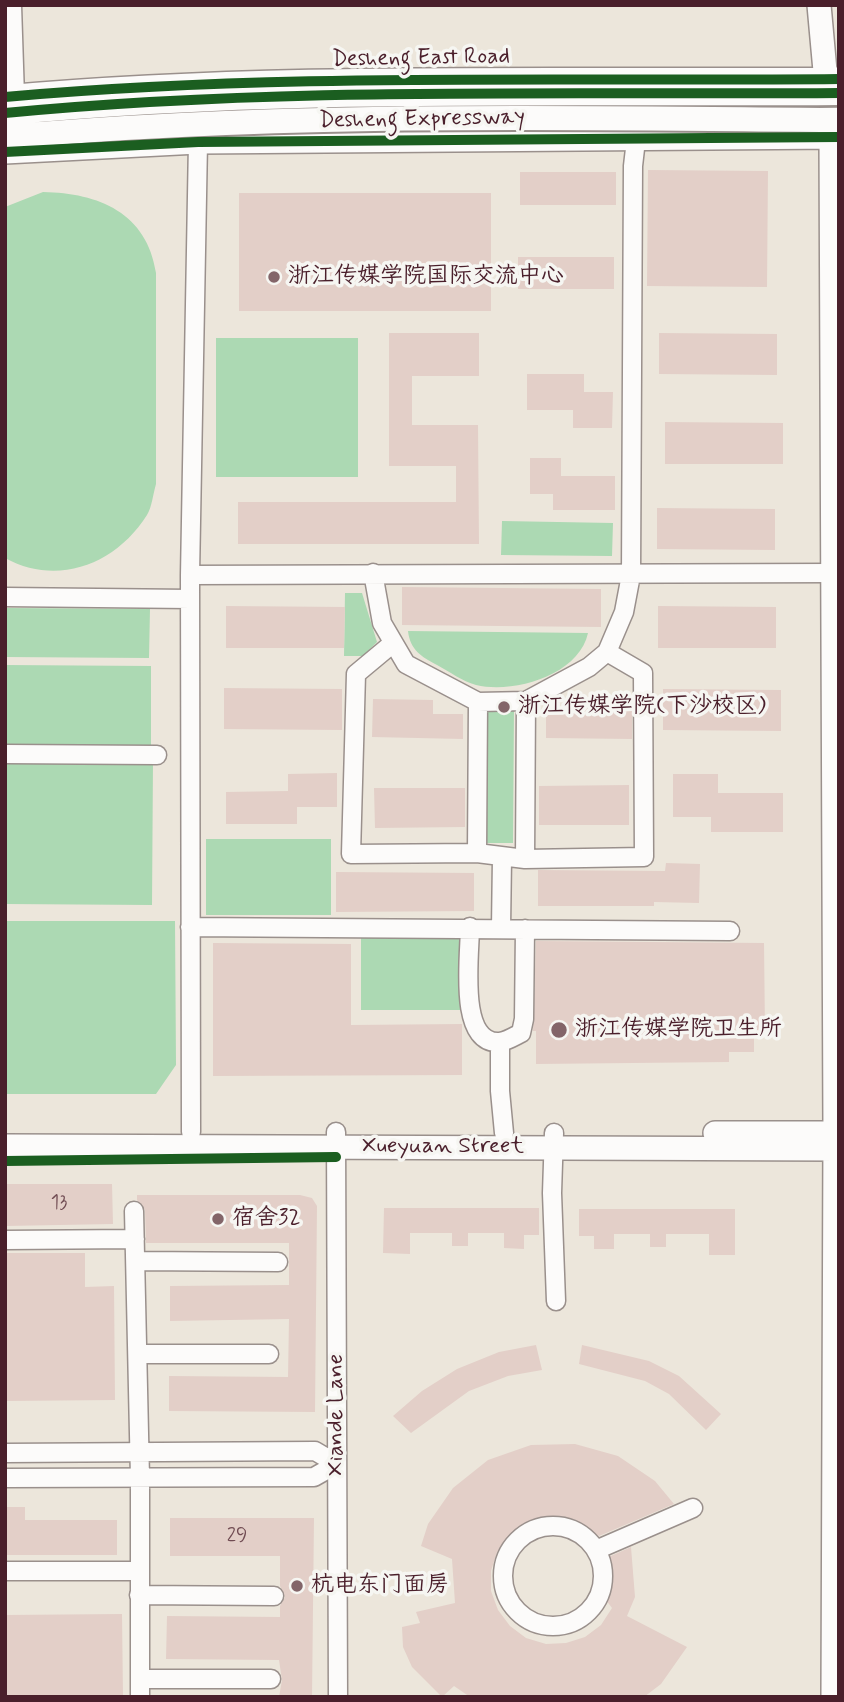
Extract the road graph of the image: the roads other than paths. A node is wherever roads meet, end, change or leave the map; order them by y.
1 (12, 5) edge
2 (819, 5) edge
3 (835, 83) edge
4 (8, 101) edge
5 (836, 131) edge
6 (5, 137) edge
7 (636, 140) junction
8 (198, 142) junction
9 (5, 152) edge
10 (373, 573) junction
11 (833, 573) junction
12 (190, 575) junction
13 (631, 575) junction
14 (5, 597) edge
15 (190, 599) junction
16 (392, 644) junction
17 (607, 652) junction
18 (526, 701) junction
19 (478, 702) junction
20 (5, 754) edge
21 (157, 755) dead end
22 (836, 826) edge
23 (477, 853) junction
24 (502, 858) junction
25 (525, 859) junction
26 (190, 927) junction
27 (470, 928) junction
28 (501, 928) junction
29 (525, 929) junction
30 (730, 931) dead end
31 (500, 1042) junction
32 (5, 1132) edge
33 (191, 1132) junction
34 (504, 1133) junction
35 (336, 1139) junction
36 (554, 1140) junction
37 (837, 1141) edge
38 (5, 1146) edge
39 (134, 1211) dead end
40 (135, 1239) junction
41 (5, 1240) edge
42 (137, 1261) junction
43 (278, 1262) dead end
44 (556, 1301) dead end
45 (138, 1354) junction
46 (269, 1354) dead end
47 (140, 1452) junction
48 (5, 1453) edge
49 (337, 1464) junction
50 (140, 1478) junction
51 (5, 1479) edge
52 (693, 1508) dead end
53 (596, 1550) junction
54 (5, 1571) edge
55 (139, 1571) junction
56 (139, 1595) junction
57 (274, 1596) dead end
58 (271, 1679) dead end
59 (140, 1688) edge
60 (338, 1697) edge
61 (832, 1697) edge

1 - 4 street
2 - 3 main road
3 - 4 highway, Desheng Expressway, bridge
3 - 5 main road
5 - 6 highway, Desheng Expressway, bridge
5 - 7 main road
5 - 11 main road
7 - 8 main road
7 - 13 street
8 - 9 main road
8 - 12 street
10 - 12 street
10 - 13 street
10 - 16 street
11 - 13 street
11 - 22 main road
12 - 15 street
13 - 17 street
14 - 15 street
15 - 26 street
16 - 19 street
16 - 23 street
17 - 18 street
17 - 25 street
18 - 19 street
18 - 25 street
19 - 23 street
20 - 21 street
22 - 37 main road
23 - 24 street
24 - 25 street
24 - 28 street
26 - 27 street
26 - 33 street
27 - 28 street
27 - 31 street
28 - 29 street
29 - 30 street
29 - 31 street
31 - 34 street
32 - 33 main road, Xueyuan Street
33 - 35 main road, Xueyuan Street
34 - 35 main road, Xueyuan Street
34 - 36 main road, Xueyuan Street
35 - 36 main road, Xueyuan Street
35 - 38 main road, Xueyuan Street
35 - 49 street, Xiande Lane
36 - 37 main road, Xueyuan Street
36 - 44 street
37 - 61 main road
39 - 40 street
40 - 41 street
40 - 42 street
42 - 43 street
42 - 45 street
45 - 46 street
45 - 47 street
47 - 48 street
47 - 49 street
47 - 50 street
49 - 50 street
49 - 60 street, Xiande Lane
50 - 51 street
50 - 55 street
52 - 53 street
53 - 53 street
54 - 55 street
55 - 56 street
56 - 57 street
56 - 59 street
58 - 59 street

